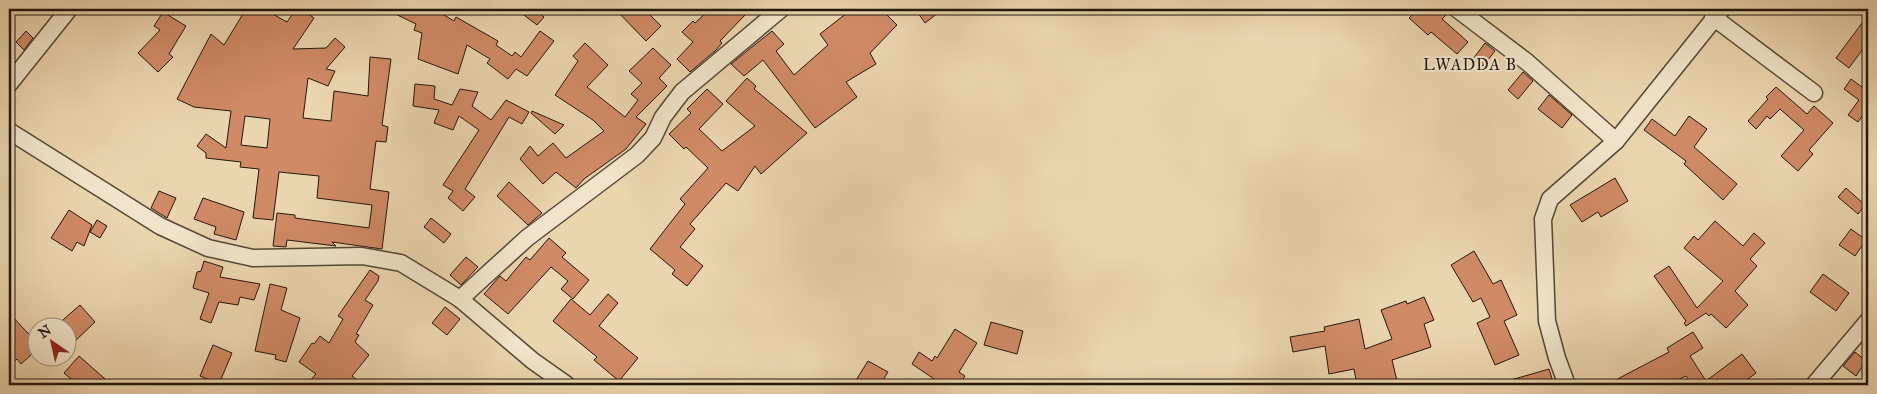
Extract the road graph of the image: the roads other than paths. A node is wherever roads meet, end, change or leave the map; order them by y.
1 (69, 9) edge
2 (781, 9) edge
3 (1458, 9) edge
4 (1718, 13) edge
5 (9, 84) edge
6 (1814, 93) dead end
7 (9, 131) edge
8 (1616, 141) junction
9 (460, 298) junction
10 (1868, 321) edge
11 (567, 385) edge
12 (1567, 385) edge
13 (1814, 385) edge

1 - 5 street
2 - 9 street
3 - 8 street
4 - 6 street
4 - 8 street
7 - 9 street
8 - 12 street
9 - 11 street
10 - 13 street

